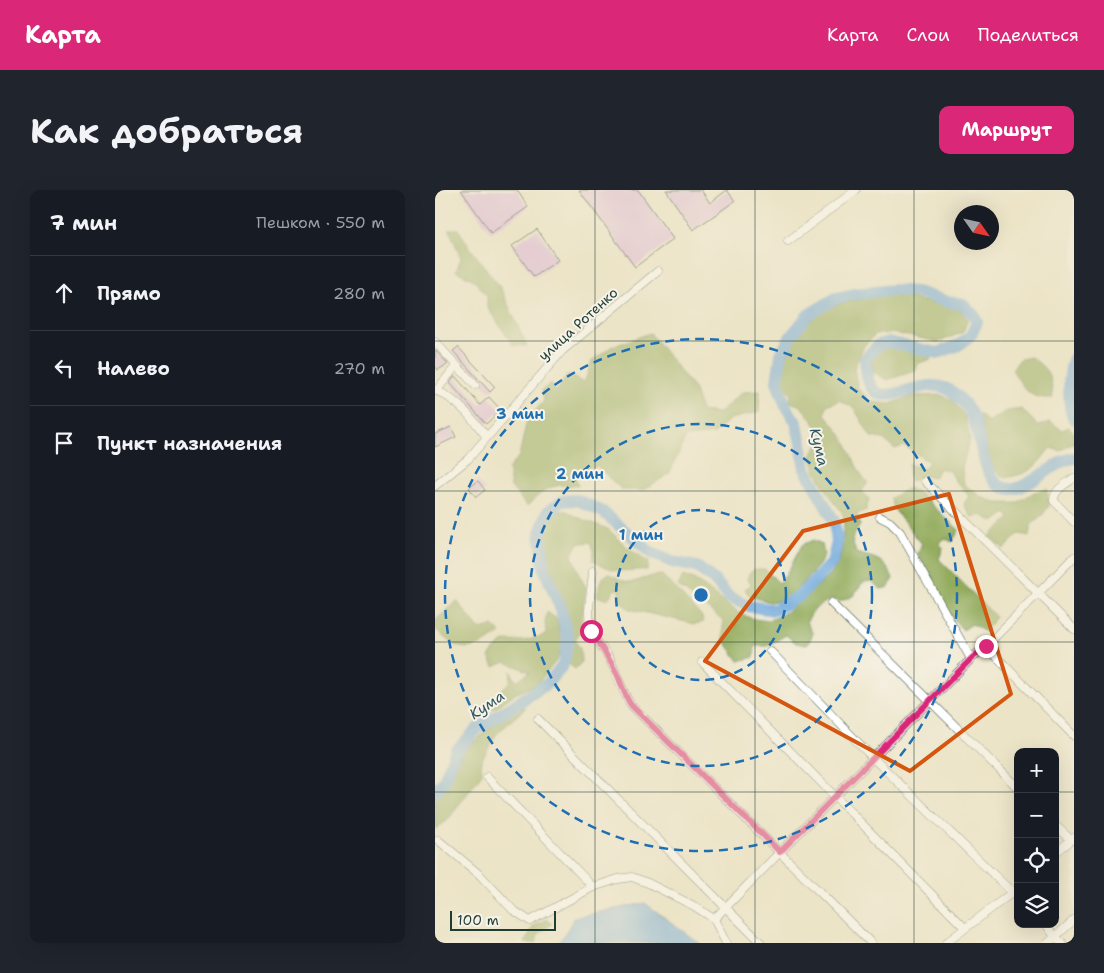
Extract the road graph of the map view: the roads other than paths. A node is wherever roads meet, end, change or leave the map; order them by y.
1 (856, 190) edge
2 (788, 242) dead end
3 (658, 270) dead end
4 (435, 342) edge
5 (456, 366) junction
6 (475, 385) dead end
7 (436, 390) edge
8 (486, 436) junction
9 (1074, 478) edge
10 (925, 481) dead end
11 (436, 482) edge
12 (880, 517) dead end
13 (1074, 522) edge
14 (1074, 557) edge
15 (593, 571) dead end
16 (1037, 593) junction
17 (831, 603) dead end
18 (1074, 629) edge
19 (986, 646) junction
20 (770, 651) dead end
21 (971, 659) junction
22 (702, 662) dead end
23 (929, 702) junction
24 (538, 719) dead end
25 (1074, 736) edge
26 (872, 757) junction
27 (487, 777) dead end
28 (1014, 784) edge
29 (835, 796) junction
30 (1059, 828) edge
31 (1072, 839) edge
32 (438, 840) dead end
33 (1059, 850) edge
34 (780, 852) junction
35 (593, 887) junction
36 (1014, 891) edge
37 (1014, 894) edge
38 (725, 907) junction
39 (714, 919) junction
40 (1074, 920) edge
41 (965, 928) junction
42 (1047, 928) edge
43 (1051, 940) edge
44 (726, 943) edge
45 (761, 943) edge
46 (871, 943) edge
47 (946, 943) edge
48 (1062, 943) edge

1 - 2 street
3 - 8 street, улица Ротенко
4 - 5 street
5 - 6 street
5 - 7 street
7 - 8 street
8 - 11 street, улица Ротенко
9 - 13 street
10 - 16 street
12 - 21 street
14 - 16 street
15 - 34 street
16 - 18 street
16 - 19 street
17 - 23 street
19 - 21 street
19 - 25 street
20 - 26 street
21 - 23 street
22 - 29 street
23 - 26 street
23 - 28 street
24 - 38 street
26 - 29 street
26 - 36 street
27 - 35 street
29 - 34 street
29 - 41 street
30 - 31 street
31 - 33 street
32 - 35 street
34 - 38 street
34 - 46 street
35 - 39 street
37 - 41 street
38 - 39 street
38 - 45 street
39 - 44 street
40 - 43 street
41 - 47 street
42 - 43 street
43 - 48 street

